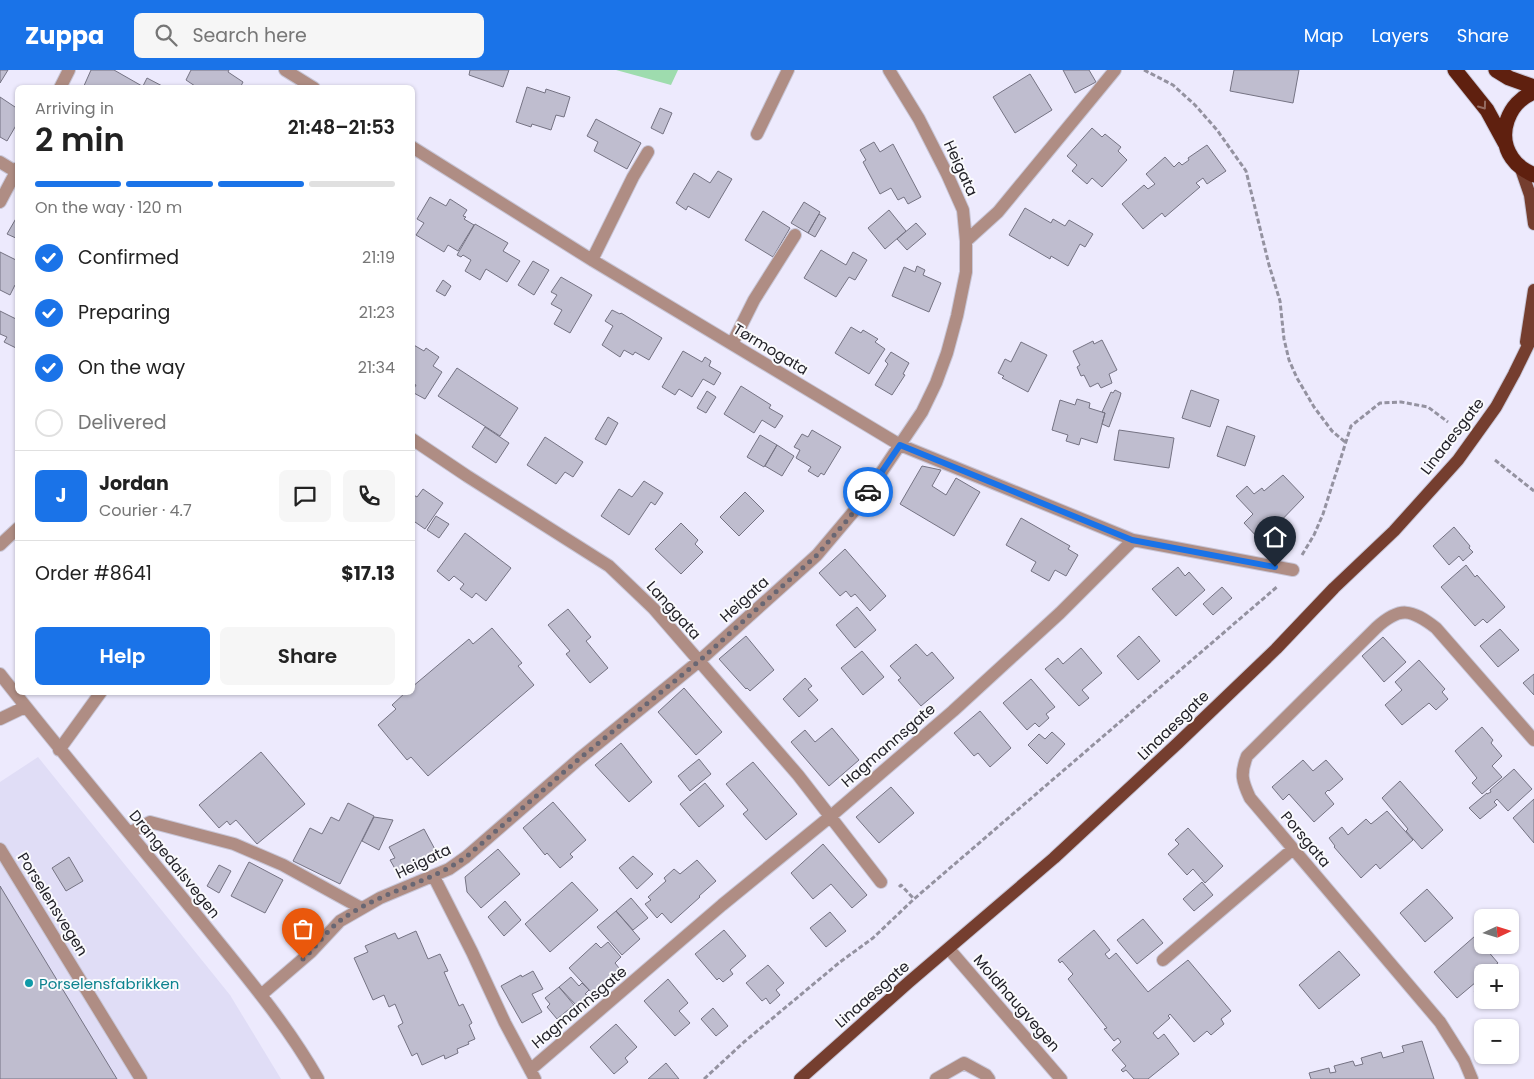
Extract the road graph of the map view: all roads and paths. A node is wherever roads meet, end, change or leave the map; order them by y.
1 (69, 70) edge
2 (285, 70) edge
3 (788, 70) edge
4 (890, 70) edge
5 (1144, 70) edge
6 (1455, 70) edge
7 (1496, 70) edge
8 (1113, 71) edge
9 (62, 85) edge
10 (309, 85) edge
11 (1534, 87) edge
12 (1534, 92) edge
13 (757, 134) dead end
14 (1506, 145) junction
15 (415, 149) edge
16 (648, 152) dead end
17 (0, 162) edge
18 (15, 170) edge
19 (1528, 172) edge
20 (15, 175) edge
21 (0, 202) edge
22 (1534, 224) edge
23 (795, 235) dead end
24 (966, 241) junction
25 (592, 260) junction
26 (1534, 290) edge
27 (1534, 333) edge
28 (732, 344) junction
29 (1525, 354) junction
30 (1448, 422) dead end
31 (415, 441) edge
32 (1345, 442) junction
33 (900, 445) junction
34 (1495, 460) dead end
35 (1534, 491) edge
36 (15, 531) edge
37 (1132, 540) junction
38 (0, 545) edge
39 (1293, 570) junction
40 (698, 662) junction
41 (0, 674) edge
42 (15, 693) edge
43 (16, 695) edge
44 (99, 695) edge
45 (25, 706) junction
46 (0, 719) edge
47 (1534, 740) edge
48 (59, 750) junction
49 (831, 816) junction
50 (129, 832) junction
51 (0, 849) edge
52 (1293, 849) junction
53 (434, 877) junction
54 (882, 882) dead end
55 (361, 908) junction
56 (949, 949) junction
57 (1163, 960) dead end
58 (261, 995) junction
59 (532, 1075) edge
60 (141, 1079) edge
61 (318, 1079) edge
62 (704, 1079) edge
63 (800, 1079) edge
64 (936, 1079) edge
65 (989, 1079) edge
66 (1061, 1079) edge
67 (1472, 1079) edge

1 - 9 street
2 - 10 street
3 - 13 street
4 - 24 street, Heigata
5 - 32 path
6 -> 14 highway
7 - 11 highway
8 - 24 street
12 - 14 highway
14 - 19 highway
15 - 25 street, Tørmogata
16 - 25 street
17 - 18 street
19 - 22 main road
20 - 21 street
23 - 28 street
24 - 33 street, Heigata
25 - 28 street, Tørmogata
26 - 29 main road, Linaaesgate
27 - 29 main road, Linaaesgate
28 - 33 street, Tørmogata
29 - 56 main road, Linaaesgate
30 - 32 path
31 - 40 street, Langgata
32 - 39 path
33 - 37 street, Tørmogata
33 - 40 street, Heigata
34 - 35 path
36 - 38 street
37 - 39 street
37 - 49 street, Hagmannsgate
39 - 62 path
40 - 49 street, Langgata
40 - 53 street, Heigata
41 - 42 street, Drangedalsvegen
43 - 45 street, Drangedalsvegen
44 - 48 street
45 - 46 street
45 - 48 street, Drangedalsvegen
47 - 52 street, Porsgata
48 - 50 street, Drangedalsvegen
49 - 54 street, Langgata
49 - 59 street, Hagmannsgate
50 - 55 street
50 - 58 street, Drangedalsvegen
51 - 60 street, Porselensvegen
52 - 57 street
52 - 67 street, Porsgata
53 - 55 street, Heigata
53 - 59 street, Hagmannsgate
55 - 58 street, Heigata
56 - 63 main road, Linaaesgate
56 - 66 street, Moldhaugvegen
58 - 61 street, Drangedalsvegen
64 - 65 street

